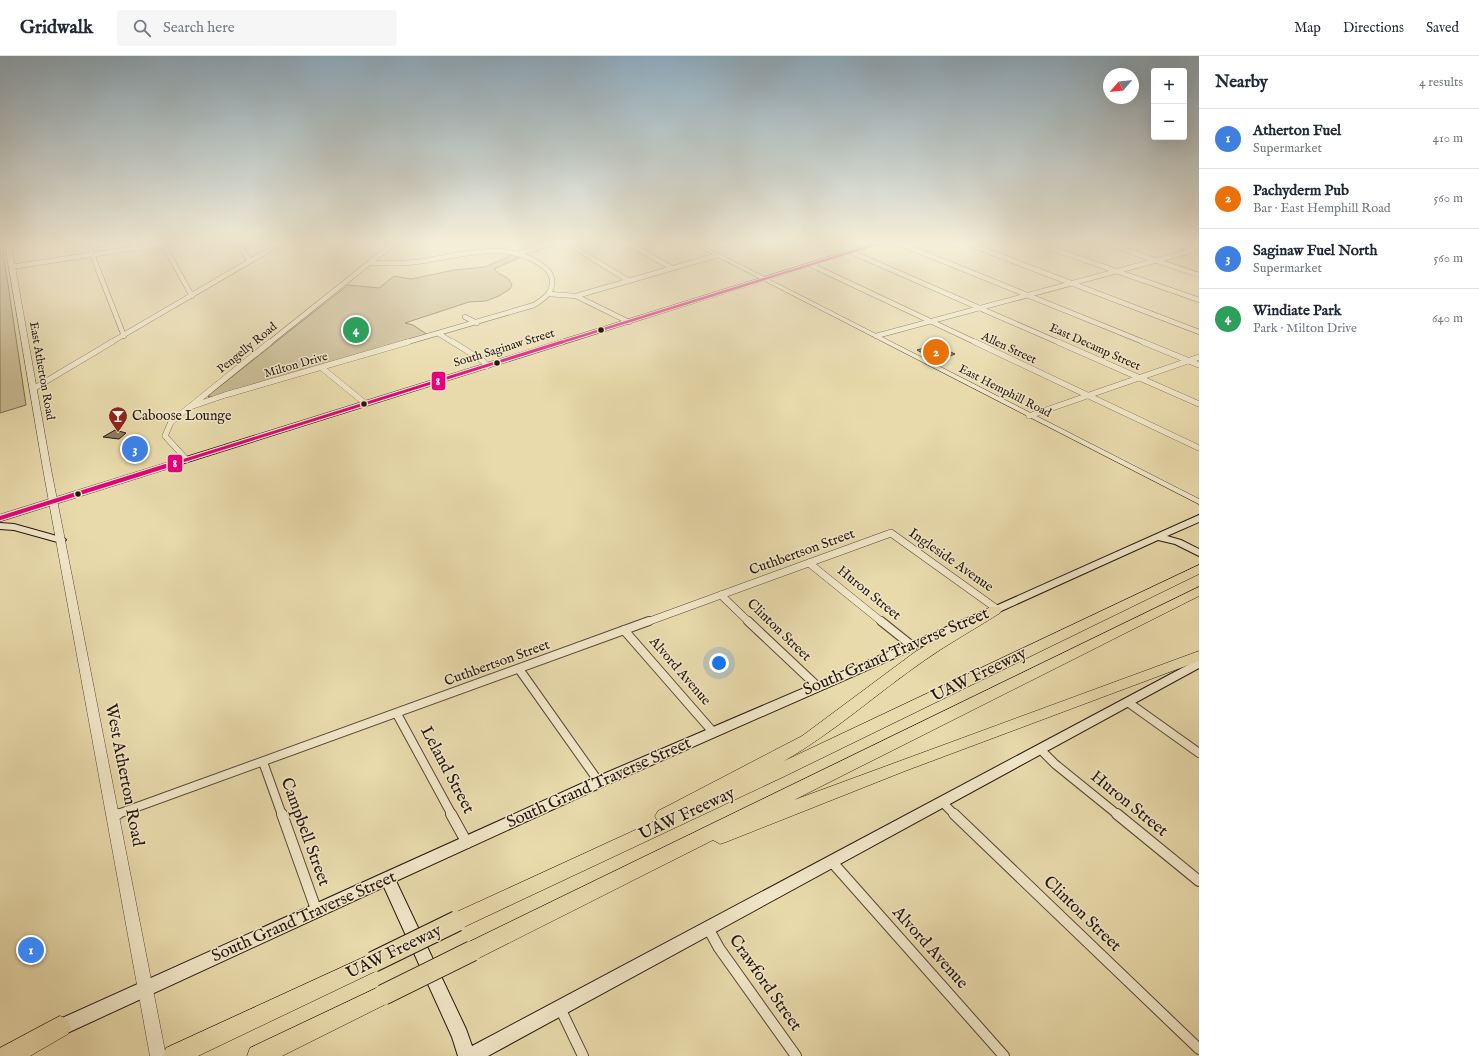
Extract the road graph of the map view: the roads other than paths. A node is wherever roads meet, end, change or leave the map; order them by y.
1 (16, 291) edge
2 (106, 291) edge
3 (189, 291) edge
4 (201, 291) edge
5 (335, 291) edge
6 (550, 291) edge
7 (595, 291) edge
8 (728, 291) edge
9 (788, 291) edge
10 (866, 291) edge
11 (940, 291) edge
12 (1016, 291) edge
13 (1043, 291) edge
14 (1092, 291) edge
15 (1172, 291) edge
16 (549, 294) junction
17 (1027, 295) junction
18 (192, 296) junction
19 (576, 296) junction
20 (1199, 300) edge
21 (980, 308) junction
22 (465, 317) dead end
23 (930, 321) junction
24 (629, 322) junction
25 (477, 323) junction
26 (1199, 332) edge
27 (439, 334) junction
28 (124, 336) junction
29 (876, 336) junction
30 (1199, 357) edge
31 (1188, 361) junction
32 (1199, 365) edge
33 (487, 366) junction
34 (322, 368) junction
35 (1140, 378) junction
36 (33, 389) junction
37 (1088, 396) junction
38 (366, 404) junction
39 (1199, 404) edge
40 (190, 407) junction
41 (1029, 416) junction
42 (1199, 448) edge
43 (187, 460) junction
44 (54, 501) junction
45 (1199, 502) edge
46 (0, 518) edge
47 (1199, 518) edge
48 (0, 526) edge
49 (891, 533) joint
50 (1158, 537) junction
51 (61, 540) junction
52 (1196, 551) edge
53 (809, 563) junction
54 (1199, 569) edge
55 (1199, 591) edge
56 (721, 595) junction
57 (996, 609) junction
58 (624, 630) junction
59 (911, 645) junction
60 (1199, 656) edge
61 (1199, 663) edge
62 (519, 669) junction
63 (817, 686) junction
64 (1128, 703) junction
65 (397, 714) junction
66 (713, 732) junction
67 (1041, 750) junction
68 (1199, 753) edge
69 (263, 762) junction
70 (599, 782) junction
71 (942, 803) junction
72 (112, 816) junction
73 (467, 843) junction
74 (832, 862) junction
75 (562, 872) junction
76 (388, 880) junction
77 (1199, 881) edge
78 (565, 906) junction
79 (317, 912) junction
80 (708, 928) junction
81 (145, 988) junction
82 (560, 1008) junction
83 (60, 1027) junction
84 (0, 1047) edge
85 (1199, 1049) edge
86 (8, 1056) edge
87 (158, 1056) edge
88 (174, 1056) edge
89 (258, 1056) edge
90 (467, 1056) edge
91 (472, 1056) edge
92 (583, 1056) edge
93 (796, 1056) edge
94 (1004, 1056) edge

1 - 36 street, East Atherton Road
2 - 28 street
3 - 18 street
4 - 18 street
5 - 40 street, Pengelly Road
6 - 16 street
7 - 19 street
8 - 24 main road, South Saginaw Street
9 - 29 street, East Hemphill Road
10 - 23 street, Allen Street
11 - 21 street, East Decamp Street
12 - 17 street
13 - 17 street
14 - 26 street
15 - 20 street
16 - 19 street
16 - 25 street, Milton Drive
17 - 21 street
17 - 31 street
18 - 28 street
19 - 24 street
21 - 23 street
21 - 35 street, East Decamp Street
22 - 25 street
23 - 29 street
23 - 37 street, Allen Street
24 - 33 main road, South Saginaw Street
25 - 27 street, Milton Drive
27 - 33 street
27 - 34 street, Milton Drive
28 - 36 street
29 - 41 street, East Hemphill Road
30 - 31 street
31 - 32 street
31 - 35 street
33 - 38 main road, South Saginaw Street
34 - 38 street
34 - 40 street, Milton Drive
35 - 37 street
35 - 39 street, East Decamp Street
36 - 44 street, East Atherton Road
37 - 41 street
37 - 42 street, Allen Street
38 - 43 main road, South Saginaw Street
40 - 43 street, Pengelly Road
41 - 45 street, East Hemphill Road
43 - 44 main road, South Saginaw Street
44 - 46 main road, South Saginaw Street
44 - 51 street, West Atherton Road
47 - 50 main road, South Grand Traverse Street
48 - 51 main road
49 - 53 street, Cuthbertson Street
49 - 57 street, Ingleside Avenue
50 - 52 main road
50 - 57 main road, South Grand Traverse Street
51 - 72 street, West Atherton Road
53 - 56 street, Cuthbertson Street
53 - 59 street, Huron Street
54 - 75 highway, UAW Freeway
55 - 78 highway, UAW Freeway
56 - 58 street, Cuthbertson Street
56 - 63 street, Clinton Street
57 - 59 main road, South Grand Traverse Street
57 - 75 highway
58 - 62 street, Cuthbertson Street
58 - 66 street, Alvord Avenue
59 - 63 main road, South Grand Traverse Street
60 - 78 highway
61 - 64 main road
62 - 65 street, Cuthbertson Street
62 - 70 street
63 - 66 main road, South Grand Traverse Street
64 - 67 main road
64 - 68 street
65 - 69 street, Cuthbertson Street
65 - 73 street, Leland Street
66 - 70 main road, South Grand Traverse Street
67 - 71 main road
67 - 77 street, Huron Street
69 - 72 street, Cuthbertson Street
69 - 79 street, Campbell Street
70 - 73 main road, South Grand Traverse Street
71 - 74 main road
71 - 85 street, Clinton Street
72 - 81 street, West Atherton Road
73 - 76 main road, South Grand Traverse Street
74 - 80 main road
74 - 94 street, Alvord Avenue
75 - 88 highway, UAW Freeway, bridge
76 - 79 main road, South Grand Traverse Street
76 - 90 main road
78 - 89 highway, UAW Freeway, bridge
79 - 81 main road, South Grand Traverse Street
80 - 82 main road
80 - 93 street, Crawford Street
81 - 83 main road, South Grand Traverse Street
81 - 87 street, West Atherton Road
82 - 91 main road
82 - 92 street
83 - 84 main road, South Grand Traverse Street
83 - 86 highway

